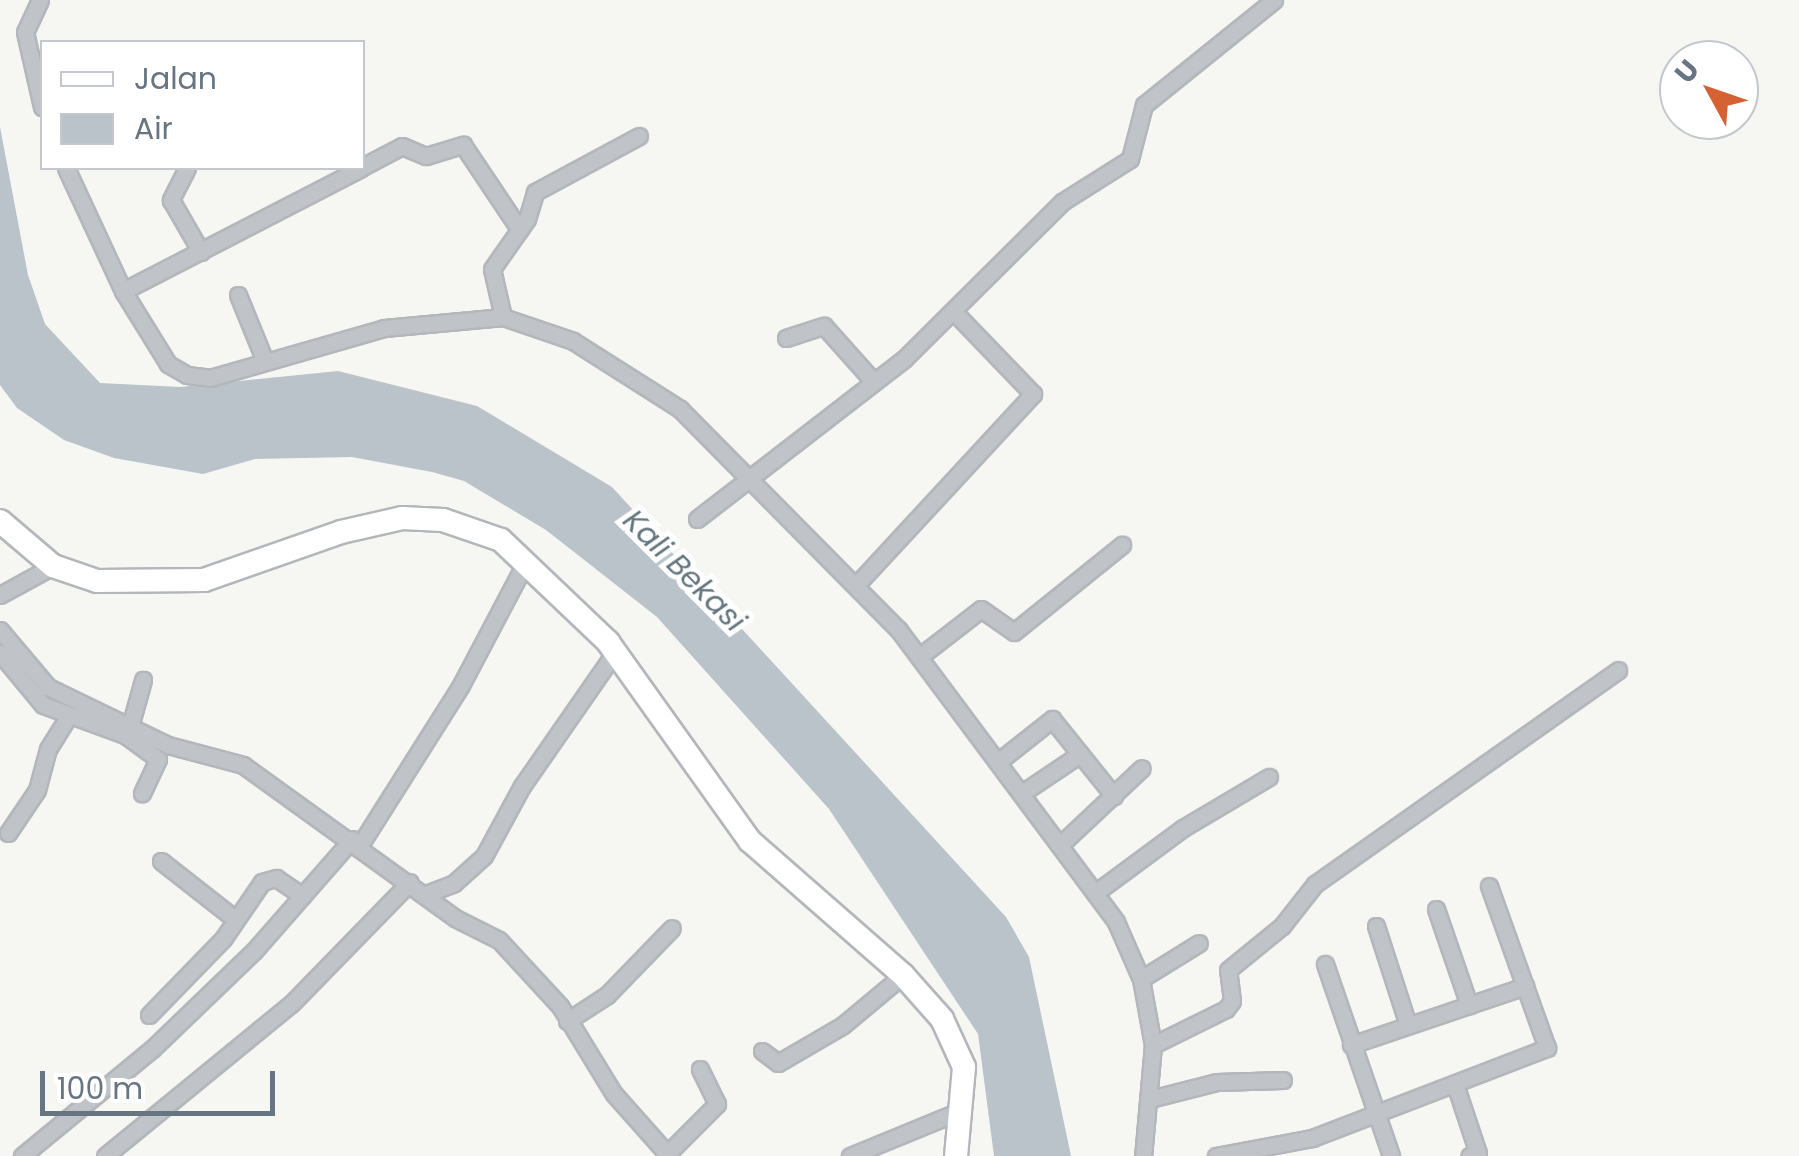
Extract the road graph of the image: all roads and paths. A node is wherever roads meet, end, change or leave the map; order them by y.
1 (40, 0) edge
2 (1274, 0) edge
3 (40, 98) edge
4 (639, 136) dead end
5 (365, 165) edge
6 (67, 170) edge
7 (186, 170) edge
8 (356, 170) edge
9 (520, 230) junction
10 (201, 252) junction
11 (123, 291) junction
12 (238, 295) dead end
13 (952, 311) junction
14 (503, 317) junction
15 (786, 338) dead end
16 (264, 361) junction
17 (874, 382) junction
18 (748, 478) junction
19 (697, 519) dead end
20 (0, 521) edge
21 (1122, 545) dead end
22 (527, 560) junction
23 (53, 566) junction
24 (858, 583) junction
25 (0, 595) edge
26 (0, 630) edge
27 (615, 652) junction
28 (0, 653) edge
29 (919, 657) junction
30 (1618, 670) dead end
31 (142, 680) dead end
32 (68, 717) junction
33 (131, 723) junction
34 (163, 752) junction
35 (1080, 754) junction
36 (999, 761) junction
37 (1142, 768) dead end
38 (1270, 777) dead end
39 (1022, 793) junction
40 (142, 794) dead end
41 (1114, 796) junction
42 (8, 833) dead end
43 (356, 842) junction
44 (1060, 845) junction
45 (161, 861) dead end
46 (410, 882) junction
47 (1489, 886) dead end
48 (1095, 893) junction
49 (426, 894) junction
50 (303, 896) junction
51 (1436, 909) dead end
52 (235, 919) junction
53 (1376, 926) dead end
54 (672, 928) dead end
55 (1199, 943) dead end
56 (1324, 964) dead end
57 (903, 975) junction
58 (1141, 979) junction
59 (1525, 986) junction
60 (1469, 1005) junction
61 (149, 1015) dead end
62 (567, 1021) junction
63 (1408, 1025) junction
64 (1154, 1045) junction
65 (1351, 1045) junction
66 (762, 1051) dead end
67 (700, 1069) dead end
68 (1283, 1080) dead end
69 (1455, 1084) junction
70 (1150, 1099) junction
71 (962, 1110) junction
72 (1374, 1115) junction
73 (668, 1155) edge
74 (22, 1156) edge
75 (105, 1156) edge
76 (850, 1156) edge
77 (956, 1156) edge
78 (1143, 1156) edge
79 (1216, 1156) edge
80 (1390, 1156) edge
81 (1470, 1156) edge

1 - 3 street
2 - 13 street
4 - 9 street
5 - 9 street
6 - 11 street
7 - 10 street
8 - 10 street
9 - 14 street
10 - 11 street
11 - 16 street
12 - 16 street
13 - 17 street
13 - 24 street
14 - 16 street
14 - 18 street
15 - 17 street
17 - 18 street
18 - 19 street
18 - 24 street
20 - 23 main road
21 - 29 street
22 - 23 main road
22 - 27 main road
22 - 43 street
23 - 25 street
24 - 29 street
26 - 33 street
27 - 49 street
27 - 57 main road
28 - 32 street
29 - 36 street
30 - 64 street
31 - 33 street
32 - 34 street
32 - 42 street
33 - 34 street
34 - 40 street
34 - 43 street
35 - 36 street
35 - 39 street
35 - 41 street
36 - 39 street
37 - 41 street
38 - 48 street
39 - 44 street
41 - 44 street
43 - 46 street
43 - 50 street
44 - 48 street
45 - 52 street
46 - 49 street
46 - 75 street
47 - 59 street
48 - 58 street
49 - 62 street
50 - 52 street
50 - 74 street
51 - 60 street
52 - 61 street
53 - 63 street
54 - 62 street
55 - 58 street
56 - 65 street
57 - 66 street
57 - 71 main road
58 - 64 street
59 - 60 street
59 - 69 street
60 - 63 street
62 - 73 street
63 - 65 street
64 - 70 street
65 - 72 street
67 - 73 street
68 - 70 street
69 - 72 street
69 - 81 street
70 - 78 street
71 - 76 street
71 - 77 main road
72 - 79 street
72 - 80 street

